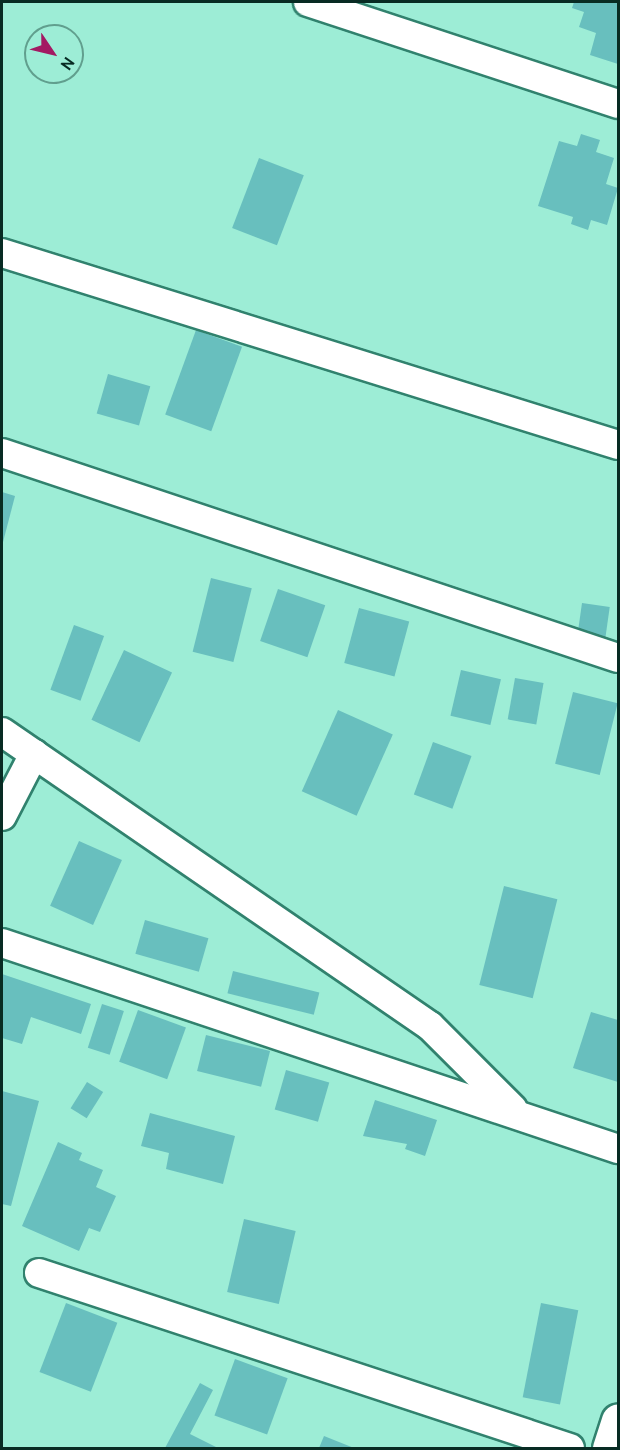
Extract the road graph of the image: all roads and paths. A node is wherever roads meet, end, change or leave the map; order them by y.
1 (308, 2) edge
2 (618, 104) edge
3 (2, 253) edge
4 (618, 446) edge
5 (2, 453) edge
6 (618, 658) edge
7 (2, 732) edge
8 (34, 754) junction
9 (2, 816) edge
10 (2, 943) edge
11 (516, 1112) junction
12 (618, 1149) edge
13 (39, 1273) dead end
14 (618, 1420) edge
15 (570, 1449) edge
16 (609, 1449) edge

1 - 2 street
3 - 4 street
5 - 6 street
7 - 8 street
8 - 9 street
8 - 11 street
10 - 11 street
11 - 12 street
13 - 15 street
14 - 16 street

